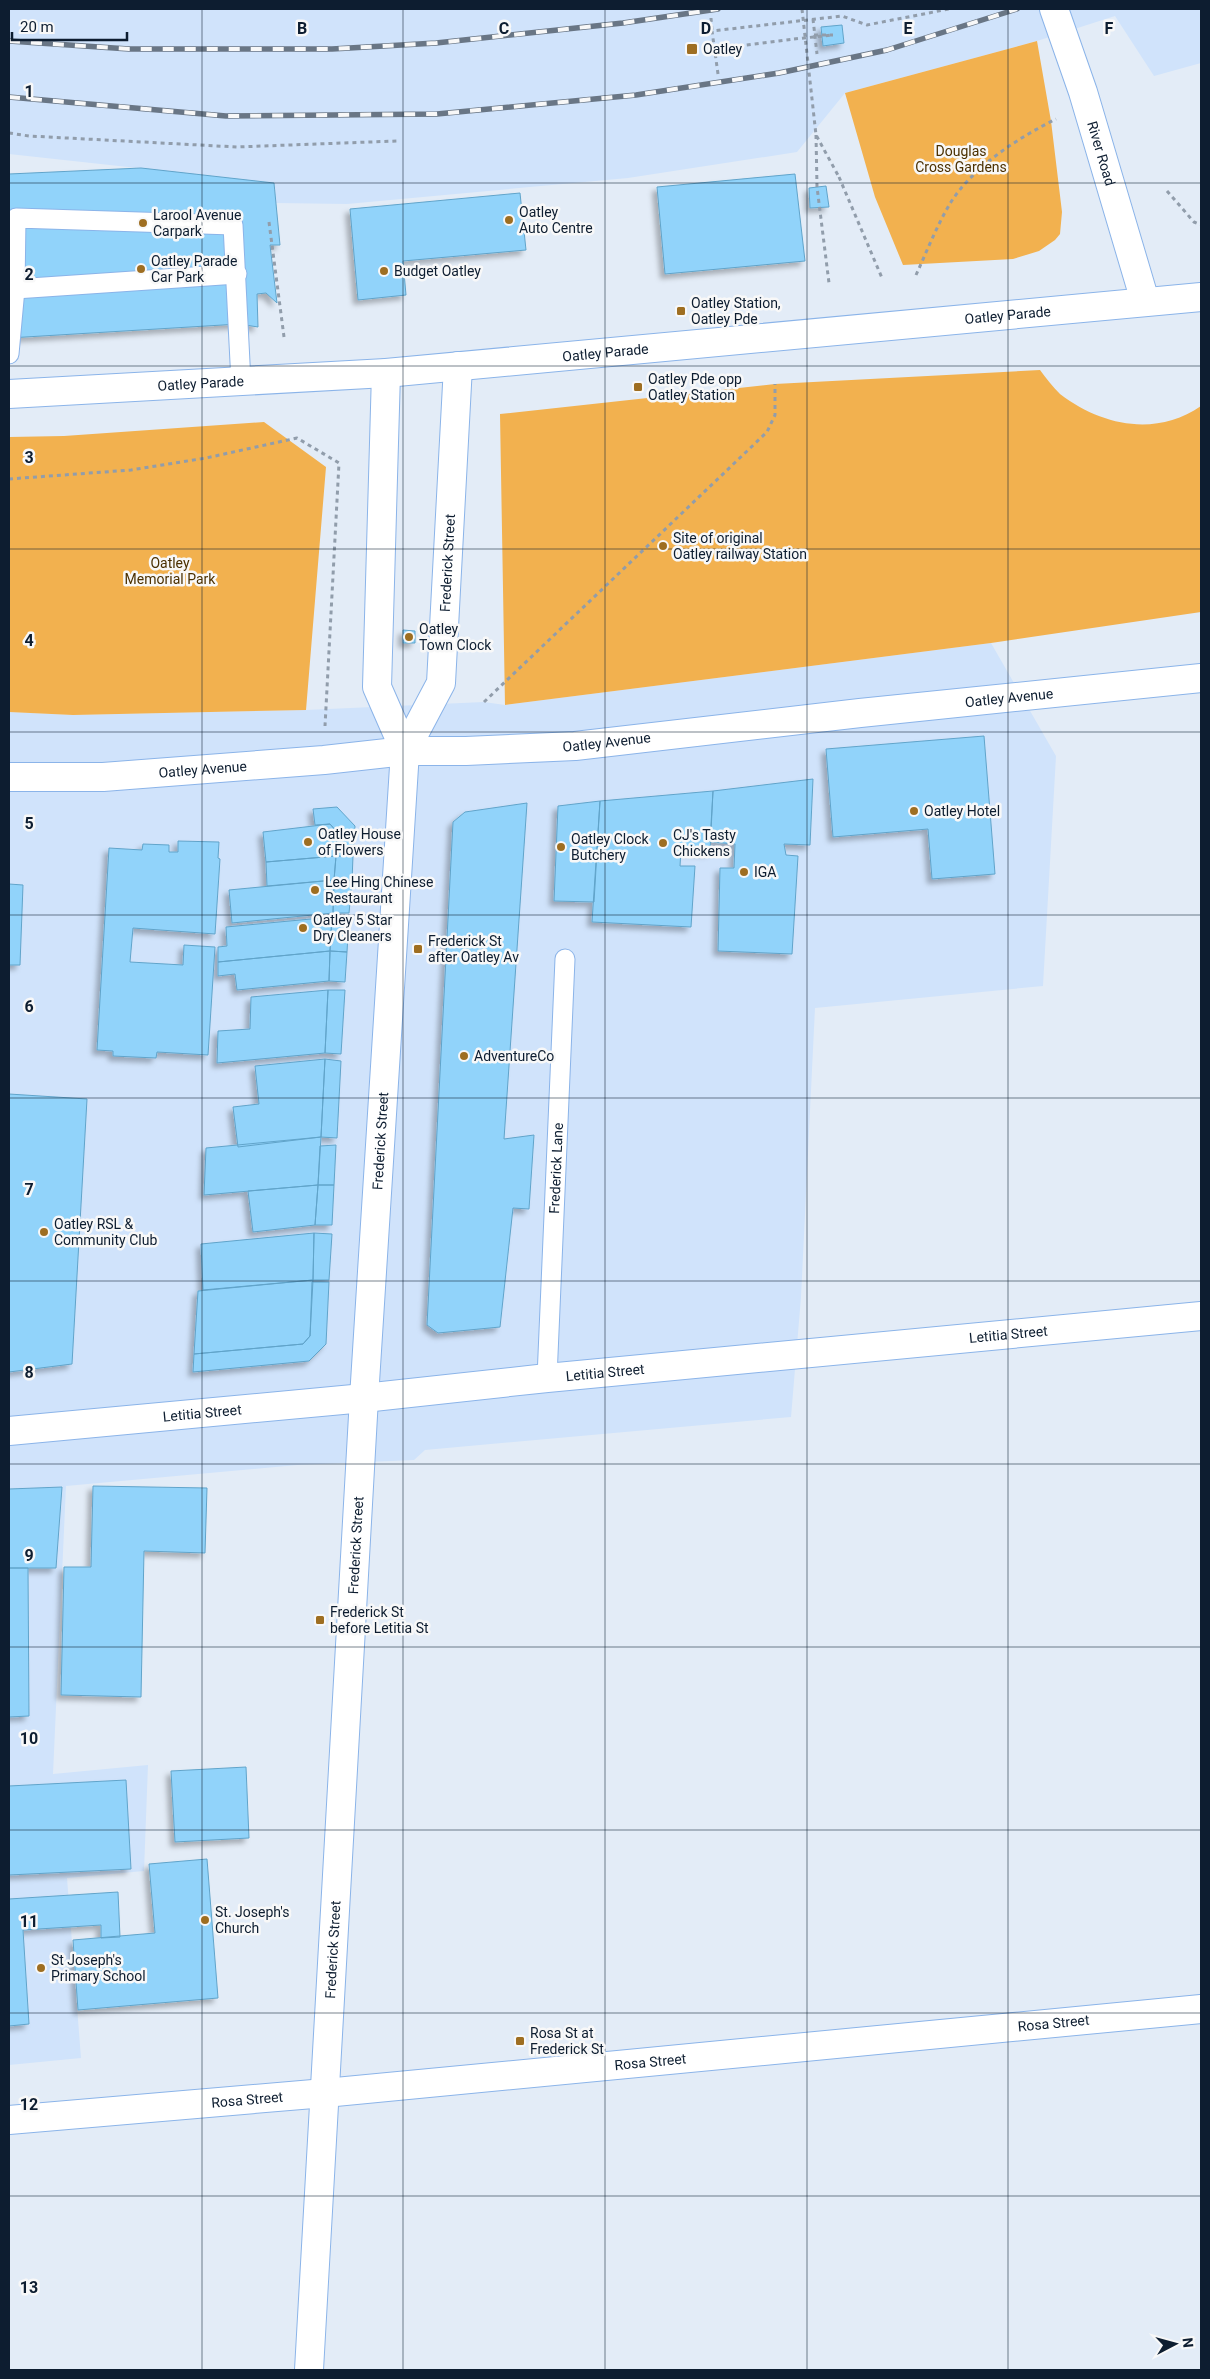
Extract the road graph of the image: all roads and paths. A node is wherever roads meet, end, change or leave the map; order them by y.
1 (802, 9) edge
2 (949, 9) edge
3 (1054, 9) edge
4 (711, 18) dead end
5 (813, 19) junction
6 (712, 31) junction
7 (814, 34) junction
8 (805, 38) junction
9 (715, 49) junction
10 (817, 54) dead end
11 (718, 74) dead end
12 (1056, 119) dead end
13 (9, 133) edge
14 (816, 136) junction
15 (396, 141) dead end
16 (1167, 191) dead end
17 (269, 222) dead end
18 (1201, 225) edge
19 (236, 274) junction
20 (916, 275) dead end
21 (882, 278) dead end
22 (830, 283) dead end
23 (15, 289) junction
24 (1201, 297) edge
25 (1145, 301) junction
26 (284, 337) dead end
27 (9, 354) edge
28 (458, 366) junction
29 (386, 373) junction
30 (242, 382) junction
31 (775, 384) dead end
32 (9, 394) edge
33 (9, 480) edge
34 (1201, 678) edge
35 (484, 702) dead end
36 (405, 751) junction
37 (324, 760) junction
38 (9, 777) edge
39 (565, 959) dead end
40 (1201, 1316) edge
41 (547, 1378) junction
42 (364, 1398) junction
43 (9, 1431) edge
44 (1201, 2009) edge
45 (325, 2093) junction
46 (9, 2120) edge
47 (309, 2370) edge

1 - 8 path, bridge
2 - 5 path
3 - 25 street, River Road
4 - 6 path
5 - 6 path
5 - 7 path
6 - 9 path
7 - 8 path, bridge
7 - 10 path
8 - 9 path, bridge
8 - 14 path, bridge
9 - 11 path
12 - 20 path
13 - 15 path
14 - 21 path, bridge
14 - 22 path
16 - 18 path
17 - 26 path
19 - 23 lane
19 - 23 lane
19 - 30 lane
23 - 27 lane
24 - 25 street, Oatley Parade
25 - 28 street, Oatley Parade
28 - 29 street, Oatley Parade
28 - 36 street, Frederick Street
29 - 30 street, Oatley Parade
29 - 36 street, Frederick Street
30 - 32 street, Oatley Parade
31 - 35 path
33 - 37 path
34 - 36 street, Oatley Avenue
36 - 37 street, Oatley Avenue
36 - 42 street, Frederick Street
37 - 38 street, Oatley Avenue
39 - 41 lane, Frederick Lane
40 - 41 street, Letitia Street
41 - 42 street, Letitia Street
42 - 43 street, Letitia Street
42 - 45 street, Frederick Street
44 - 45 street, Rosa Street
45 - 46 street, Rosa Street
45 - 47 street, Frederick Street

